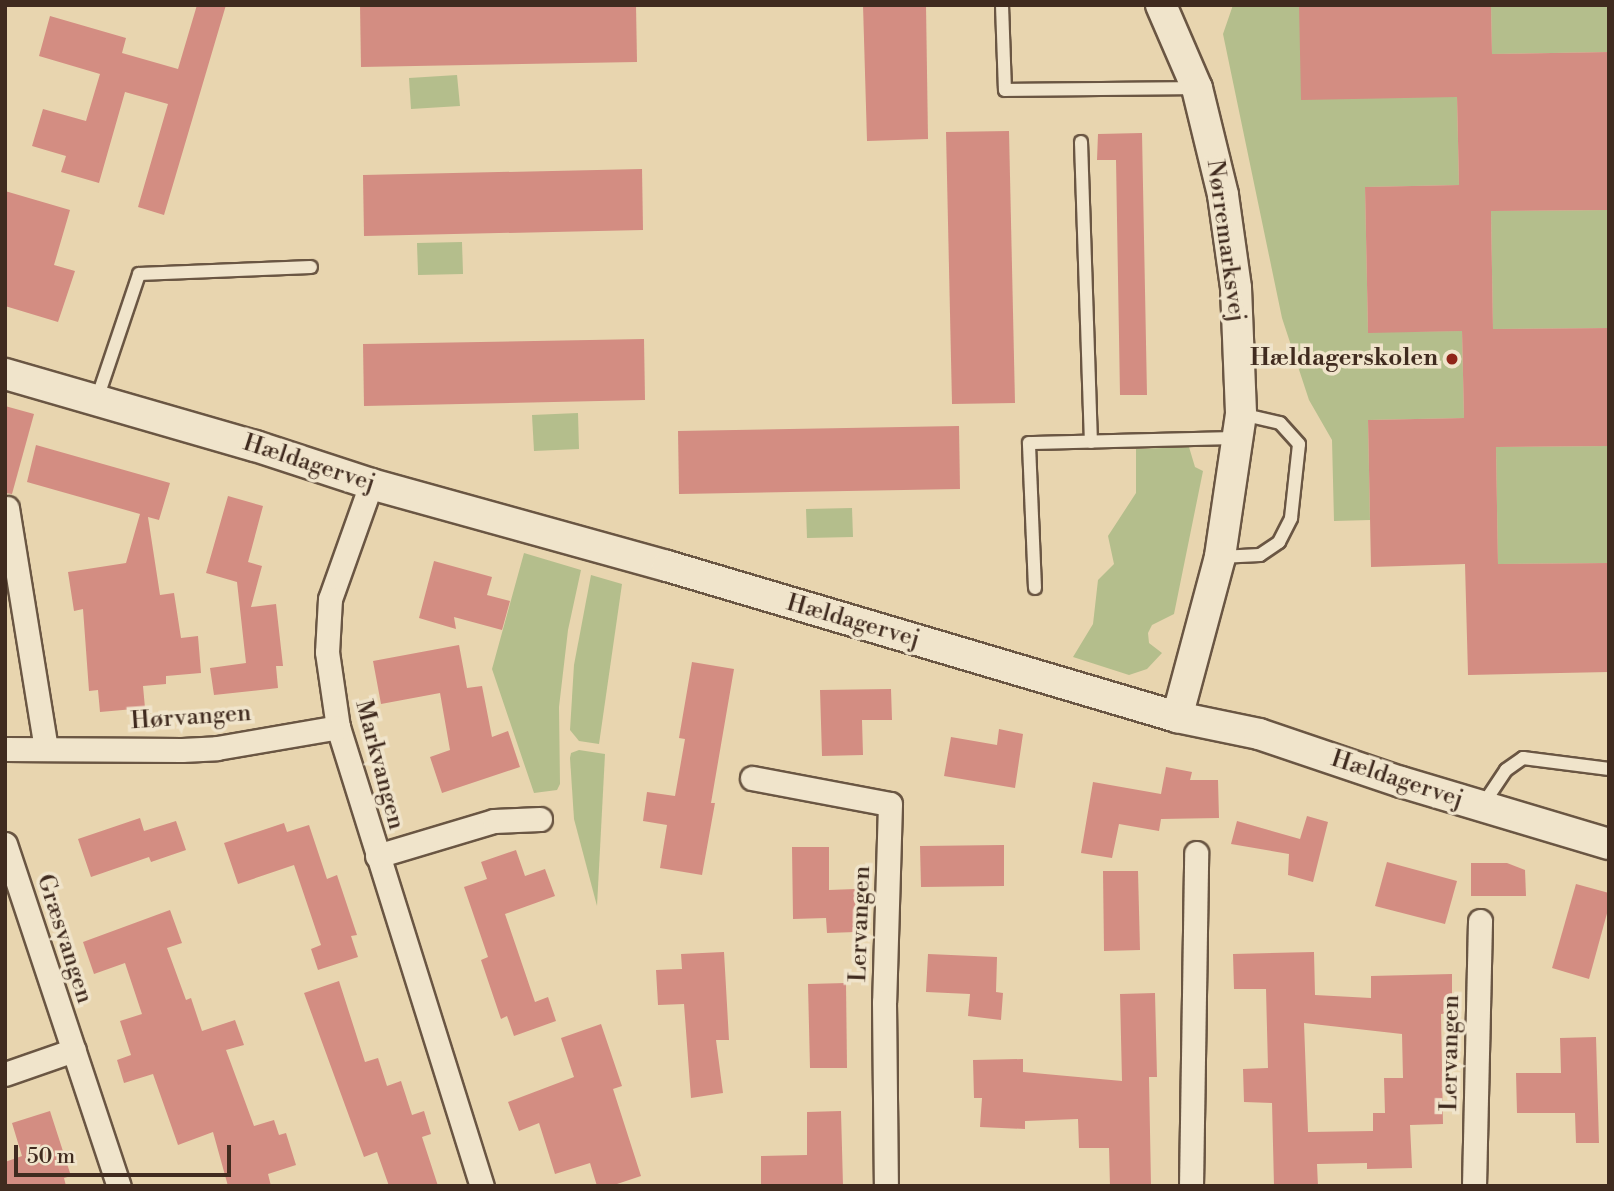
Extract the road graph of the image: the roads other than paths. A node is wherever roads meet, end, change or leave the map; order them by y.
1 (1002, 5) edge
2 (1161, 5) edge
3 (1197, 88) junction
4 (1081, 142) dead end
5 (311, 267) dead end
6 (5, 374) edge
7 (96, 402) junction
8 (1240, 426) junction
9 (1091, 442) junction
10 (370, 484) junction
11 (7, 508) dead end
12 (1220, 557) junction
13 (1035, 588) dead end
14 (1177, 717) junction
15 (338, 727) junction
16 (46, 748) junction
17 (5, 749) edge
18 (1609, 769) edge
19 (752, 778) dead end
20 (1482, 807) junction
21 (540, 819) dead end
22 (5, 844) edge
23 (1609, 844) edge
24 (1196, 853) dead end
25 (377, 856) junction
26 (1480, 921) dead end
27 (74, 1050) junction
28 (5, 1073) edge
29 (119, 1186) edge
30 (482, 1186) edge
31 (886, 1186) edge
32 (1191, 1186) edge
33 (1474, 1186) edge

1 - 3 lane
2 - 3 street, Nørremarksvej
3 - 8 street, Nørremarksvej
4 - 9 lane
5 - 7 lane
6 - 7 street, Hældagervej
7 - 10 street, Hældagervej
8 - 9 lane
8 - 12 street, Nørremarksvej
8 - 12 lane
9 - 13 lane
10 - 14 street, Hældagervej
10 - 15 street, Markvangen
11 - 16 street
12 - 14 street, Nørremarksvej
14 - 20 street, Hældagervej
15 - 16 street, Hørvangen
15 - 25 street, Markvangen
16 - 17 street, Hørvangen
18 - 20 lane
19 - 31 street, Lervangen
20 - 23 street, Hældagervej
21 - 25 street, Markvangen
22 - 27 street, Græsvangen
24 - 32 street
25 - 30 street, Markvangen
26 - 33 street, Lervangen
27 - 28 street
27 - 29 street, Græsvangen

